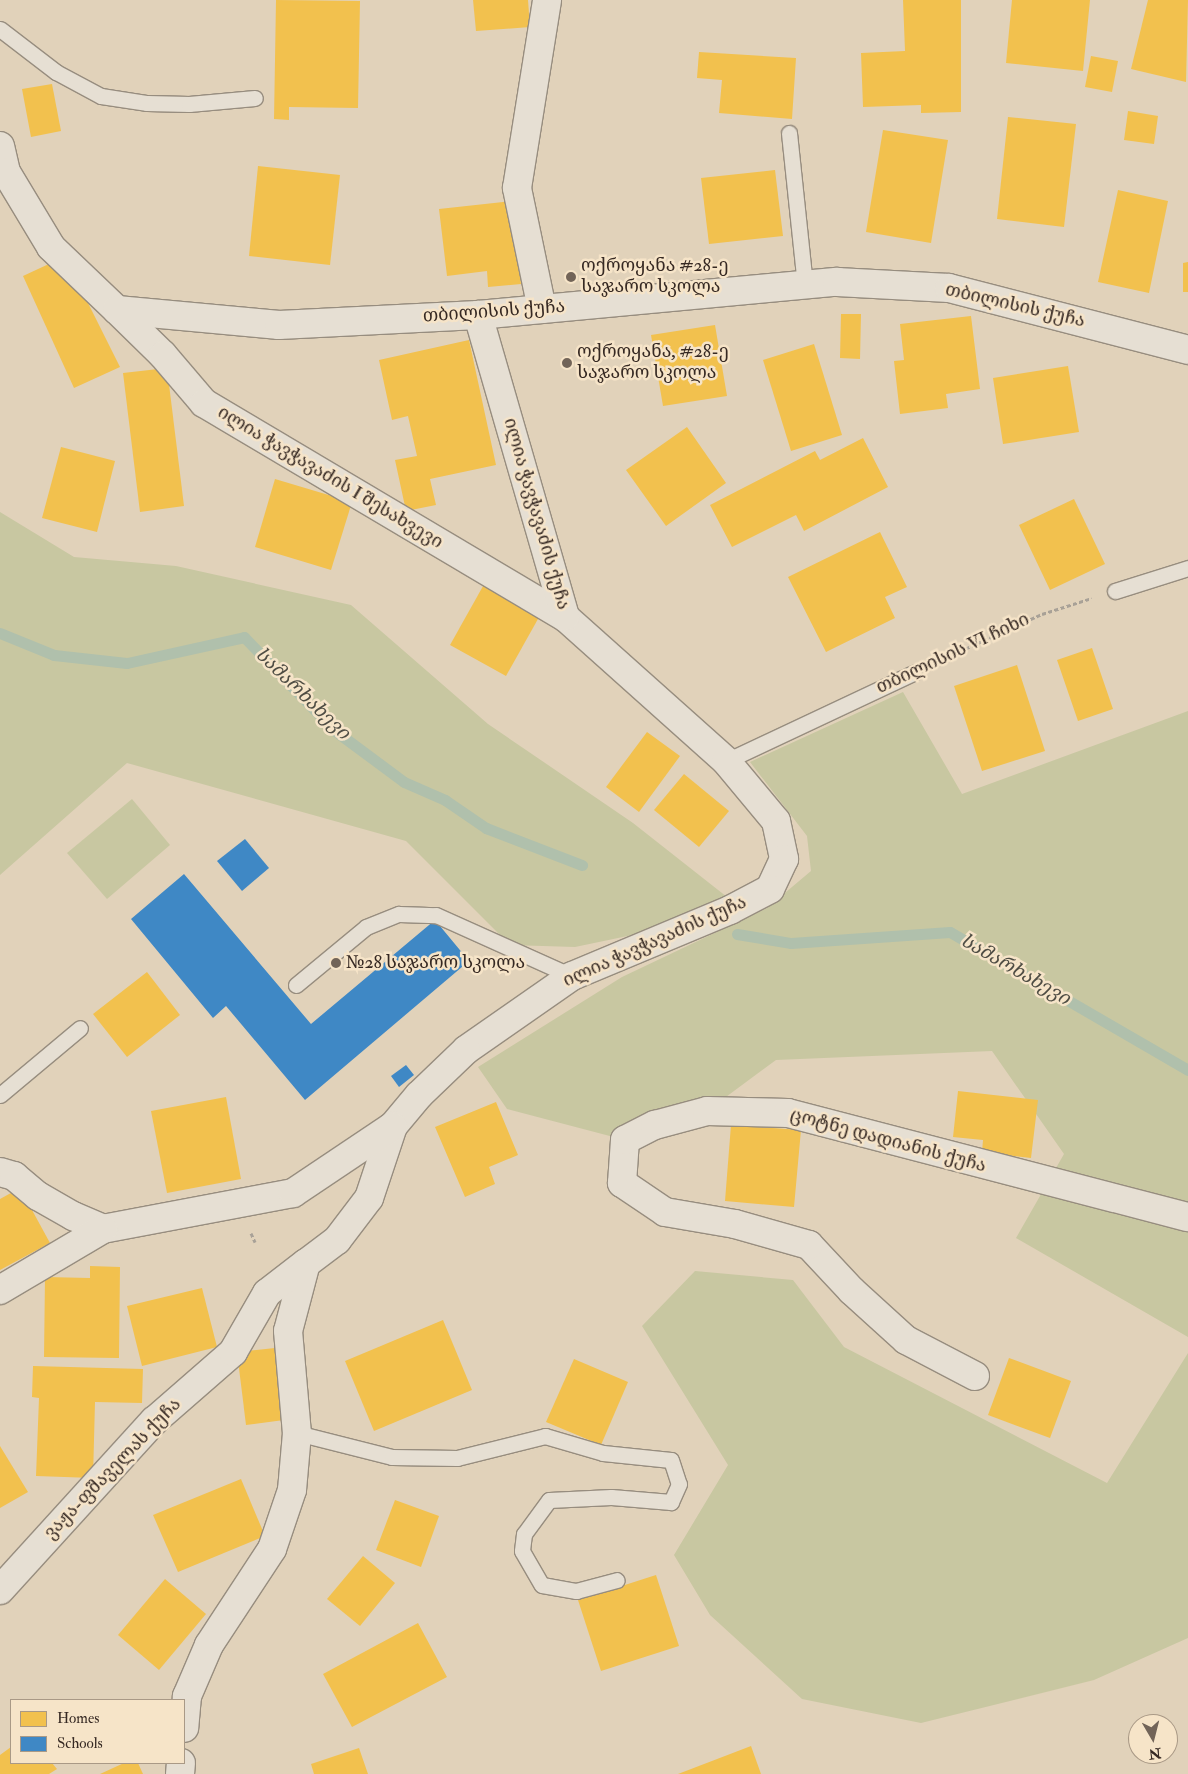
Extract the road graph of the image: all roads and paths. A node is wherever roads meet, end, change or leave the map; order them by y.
1 (547, 0) edge
2 (0, 29) edge
3 (255, 98) dead end
4 (788, 134) dead end
5 (0, 146) edge
6 (805, 285) junction
7 (542, 309) junction
8 (117, 310) junction
9 (478, 315) junction
10 (1188, 350) edge
11 (1188, 568) edge
12 (1115, 592) joint
13 (565, 617) junction
14 (913, 673) joint
15 (726, 761) junction
16 (572, 976) junction
17 (296, 985) dead end
18 (80, 1028) dead end
19 (0, 1095) edge
20 (393, 1126) junction
21 (5, 1170) edge
22 (1188, 1217) edge
23 (103, 1229) junction
24 (306, 1263) junction
25 (0, 1290) edge
26 (975, 1376) dead end
27 (297, 1433) junction
28 (617, 1580) dead end
29 (0, 1590) edge
30 (185, 1717) edge

1 - 7 street
2 - 3 lane
4 - 6 lane
5 - 8 street
6 - 7 street, თბილისის ქუჩა
6 - 10 street, თბილისის ქუჩა
7 - 9 street, თბილისის ქუჩა
8 - 9 street, თბილისის ქუჩა
8 - 13 street, ილია ჭავჭავაძის I შესახვევი
9 - 13 street, ილია ჭავჭავაძის ქუჩა
11 - 12 lane
12 - 14 path, თბილისის VI ჩიხი
13 - 15 street, ილია ჭავჭავაძის ქუჩა
14 - 15 lane, თბილისის VI ჩიხი
15 - 16 street, ილია ჭავჭავაძის ქუჩა
16 - 17 lane
16 - 20 street, ილია ჭავჭავაძის ქუჩა
18 - 19 lane
20 - 23 street
20 - 24 street, ილია ჭავჭავაძის ქუჩა
21 - 23 street
22 - 26 street, ცოტნე დადიანის ქუჩა
23 - 25 street
24 - 27 street
24 - 29 street, ვაჟა-ფშაველას ქუჩა
27 - 28 lane
27 - 30 street

